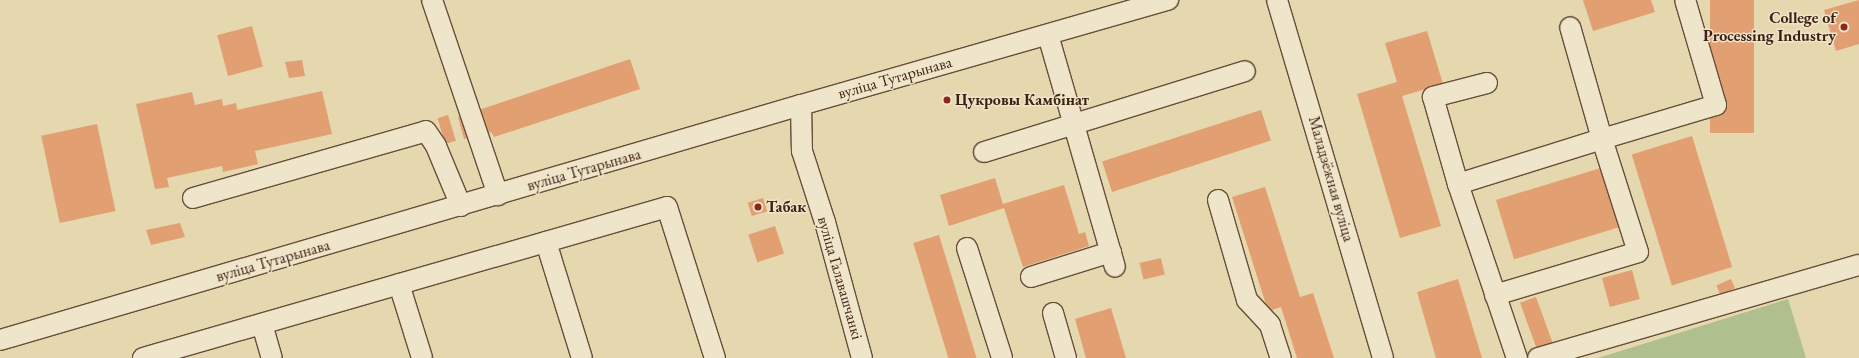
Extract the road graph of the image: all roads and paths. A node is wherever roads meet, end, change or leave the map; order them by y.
1 (432, 0) edge
2 (1168, 0) edge
3 (1277, 0) edge
4 (1686, 0) edge
5 (1570, 28) dead end
6 (1048, 35) junction
7 (1245, 71) dead end
8 (1487, 83) dead end
9 (801, 105) junction
10 (1074, 125) junction
11 (1602, 139) junction
12 (984, 152) dead end
13 (1458, 184) junction
14 (498, 195) junction
15 (193, 198) dead end
16 (1218, 200) dead end
17 (461, 206) junction
18 (546, 242) junction
19 (967, 248) dead end
20 (1859, 265) edge
21 (1031, 278) dead end
22 (399, 284) junction
23 (1495, 295) junction
24 (1053, 313) dead end
25 (262, 324) junction
26 (0, 340) edge
27 (143, 358) edge
28 (272, 358) edge
29 (422, 358) edge
30 (582, 358) edge
31 (715, 358) edge
32 (862, 358) edge
33 (1002, 358) edge
34 (1066, 358) edge
35 (1281, 358) edge
36 (1383, 358) edge
37 (1517, 358) edge
38 (1538, 358) edge

1 - 14 street
2 - 6 street, вуліца Тутарынава
3 - 36 street, Маладзёжная вуліца
4 - 11 street
5 - 11 street
6 - 9 street, вуліца Тутарынава
6 - 10 street
7 - 10 street
8 - 13 street
9 - 14 street, вуліца Тутарынава
9 - 32 street, вуліца Галавашчанкі
10 - 12 street
10 - 21 street
11 - 13 street
11 - 23 street
13 - 23 street
14 - 17 street, вуліца Тутарынава
15 - 17 street
16 - 35 street
17 - 26 street, вуліца Тутарынава
18 - 22 street
18 - 30 street
18 - 31 street
19 - 33 street
20 - 38 street
22 - 25 street
22 - 29 street
23 - 37 street
24 - 34 street
25 - 27 street
25 - 28 street

